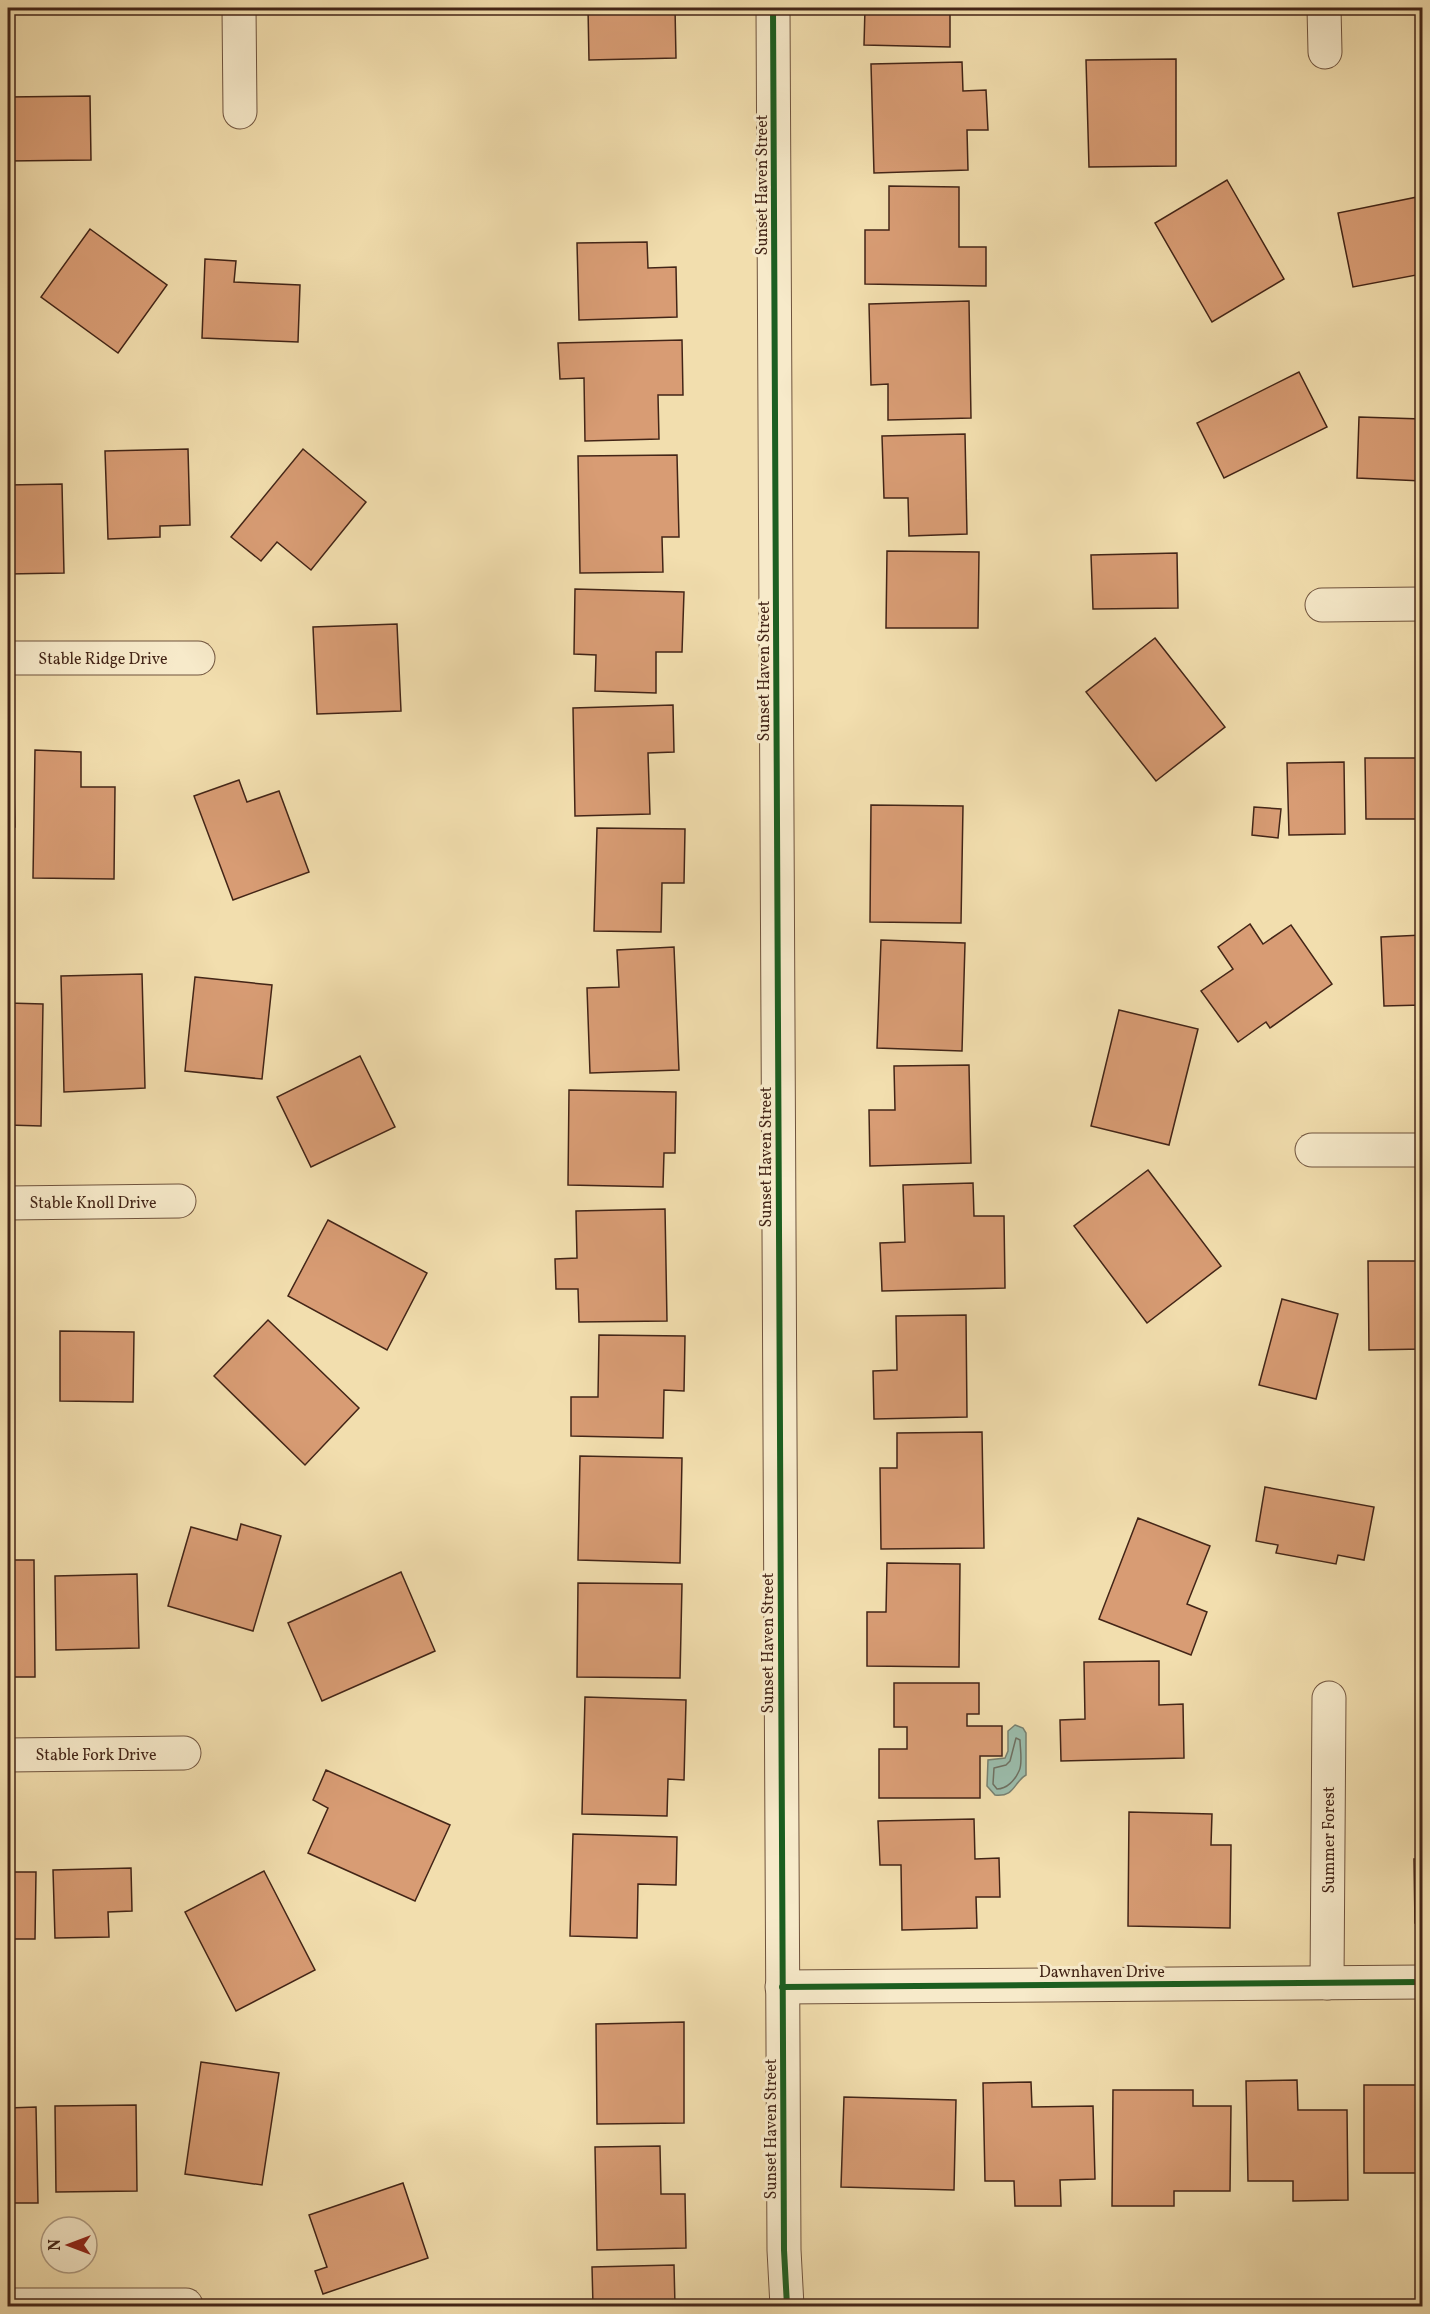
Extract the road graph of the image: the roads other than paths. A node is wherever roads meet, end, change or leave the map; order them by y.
1 (239, 8) edge
2 (773, 8) edge
3 (1324, 8) edge
4 (1325, 52) dead end
5 (240, 112) dead end
6 (1422, 604) edge
7 (1322, 605) dead end
8 (8, 658) edge
9 (198, 658) dead end
10 (1312, 1150) dead end
11 (1422, 1150) edge
12 (179, 1201) dead end
13 (8, 1203) edge
14 (1329, 1698) dead end
15 (184, 1754) dead end
16 (8, 1755) edge
17 (1422, 1982) edge
18 (1327, 1983) junction
19 (782, 1987) junction
20 (8, 2305) edge
21 (186, 2305) edge
22 (787, 2307) edge

1 - 5 street
2 - 19 street, Sunset Haven Street
3 - 4 street
6 - 7 street
8 - 9 street, Stable Ridge Drive
10 - 11 street
12 - 13 street, Stable Knoll Drive
14 - 18 street, Summer Forest
15 - 16 street, Stable Fork Drive
17 - 18 street, Dawnhaven Drive
18 - 19 street, Dawnhaven Drive
19 - 22 street, Sunset Haven Street
20 - 21 street

